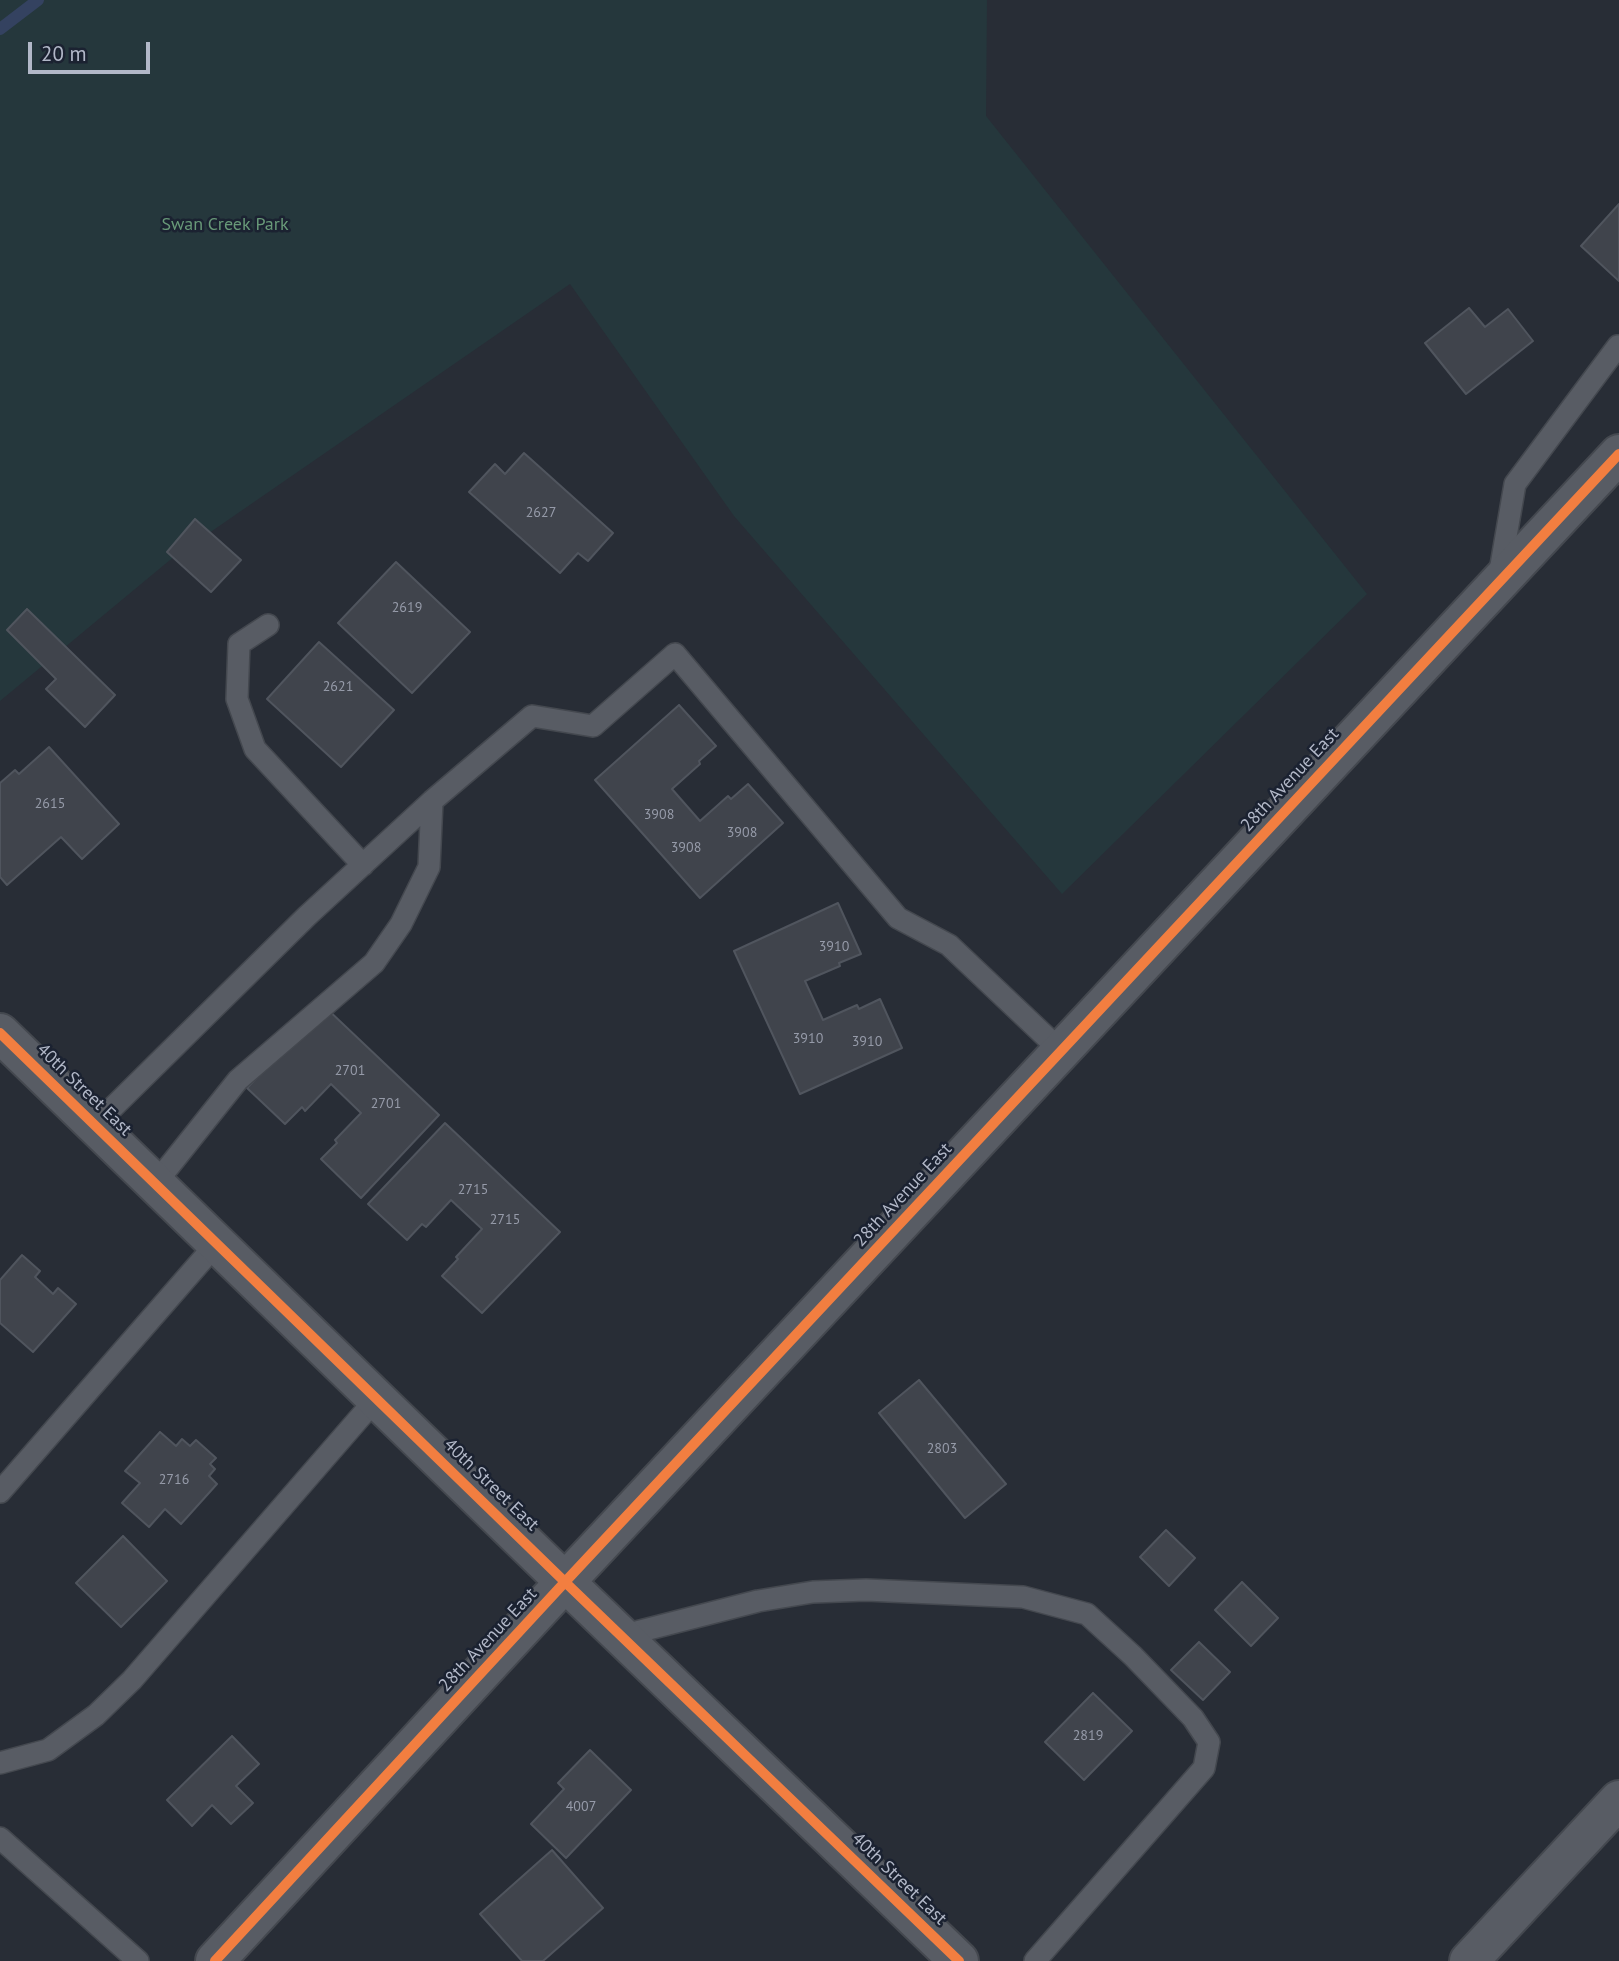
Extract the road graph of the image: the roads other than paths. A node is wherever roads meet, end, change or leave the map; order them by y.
1 (1618, 346) edge
2 (1619, 454) edge
3 (1498, 583) junction
4 (268, 625) dead end
5 (432, 801) junction
6 (363, 865) junction
7 (0, 1033) edge
8 (1061, 1051) junction
9 (95, 1125) junction
10 (155, 1184) junction
11 (217, 1243) junction
12 (376, 1399) junction
13 (0, 1492) edge
14 (565, 1582) junction
15 (621, 1636) junction
16 (0, 1763) edge
17 (1619, 1800) edge
18 (0, 1838) edge
19 (138, 1961) edge
20 (215, 1961) edge
21 (959, 1961) edge
22 (1035, 1961) edge
23 (1469, 1961) edge

1 - 3 lane
2 - 3 street, 28th Avenue East
3 - 8 street, 28th Avenue East
4 - 6 lane
5 - 6 lane
5 - 8 lane
5 - 10 lane
6 - 9 lane
7 - 9 street, 40th Street East
8 - 14 street, 28th Avenue East
9 - 10 street, 40th Street East
10 - 11 street, 40th Street East
11 - 12 street, 40th Street East
11 - 13 lane
12 - 14 street, 40th Street East
12 - 16 lane
14 - 15 street, 40th Street East
14 - 20 street, 28th Avenue East
15 - 21 street, 40th Street East
15 - 22 lane
17 - 23 street
18 - 19 lane

